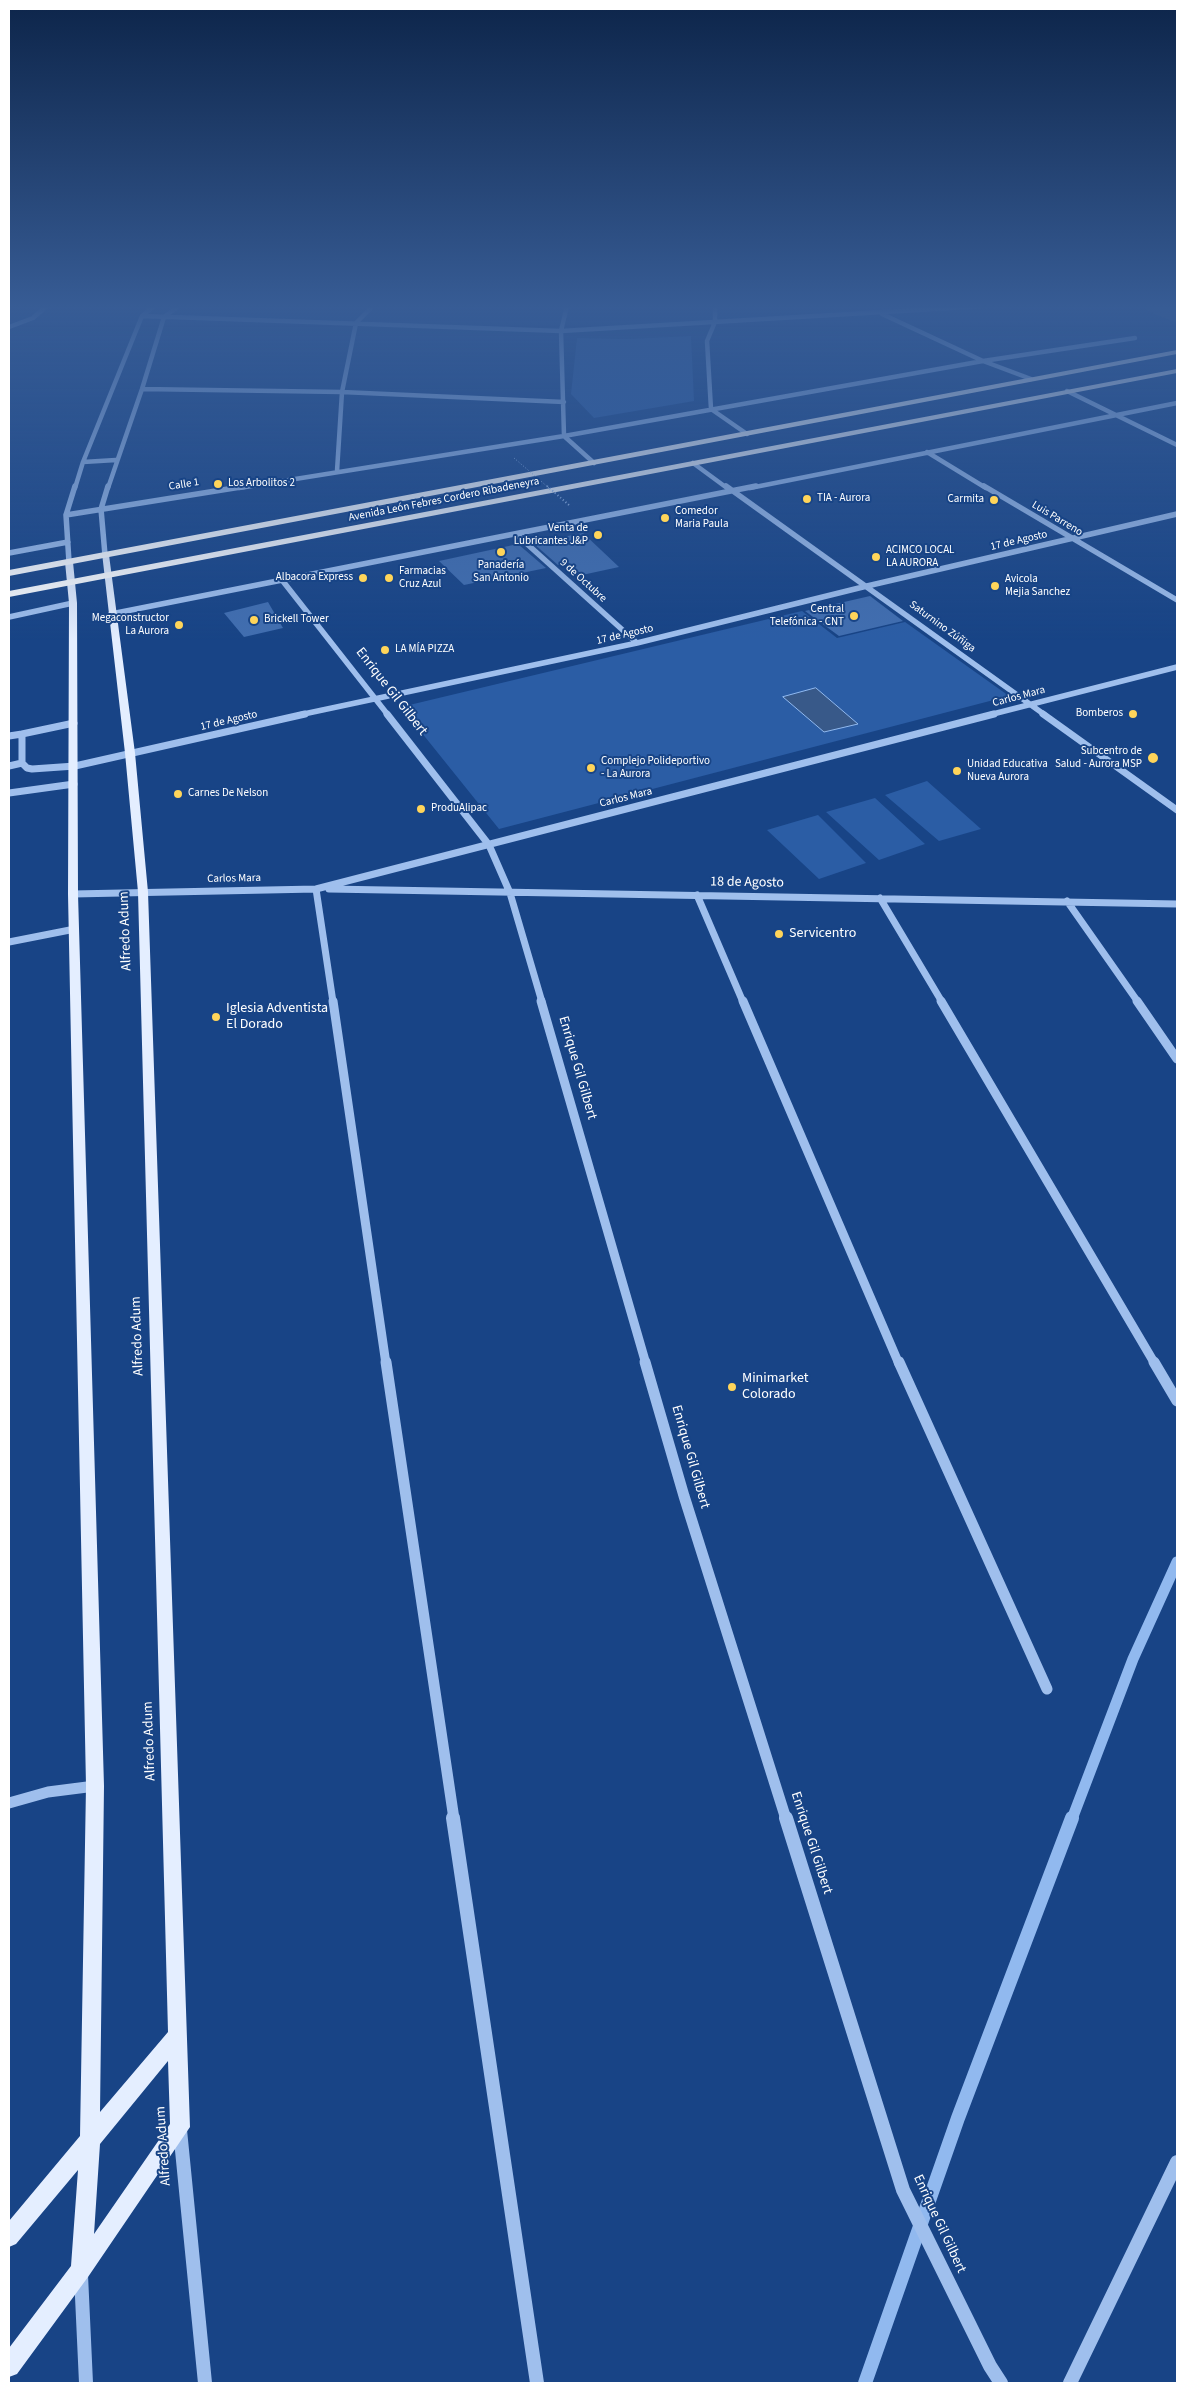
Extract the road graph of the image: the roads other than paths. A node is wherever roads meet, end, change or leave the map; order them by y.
1 (101, 418) edge
2 (132, 418) edge
3 (340, 418) edge
4 (564, 418) edge
5 (664, 418) edge
6 (723, 418) edge
7 (862, 418) edge
8 (927, 418) edge
9 (1102, 418) edge
10 (1120, 418) edge
11 (834, 424) junction
12 (764, 431) junction
13 (856, 431) junction
14 (747, 434) junction
15 (564, 436) junction
16 (1177, 445) edge
17 (782, 446) junction
18 (928, 452) junction
19 (645, 459) junction
20 (116, 460) junction
21 (83, 462) junction
22 (594, 463) junction
23 (693, 463) junction
24 (572, 467) junction
25 (660, 470) junction
26 (337, 471) junction
27 (591, 484) junction
28 (732, 491) junction
29 (101, 509) junction
30 (1177, 514) edge
31 (66, 515) junction
32 (516, 534) junction
33 (1071, 539) junction
34 (68, 542) junction
35 (9, 553) edge
36 (105, 555) junction
37 (69, 562) junction
38 (9, 573) edge
39 (107, 575) junction
40 (282, 580) junction
41 (71, 582) junction
42 (867, 586) junction
43 (9, 594) edge
44 (1177, 600) edge
45 (73, 603) junction
46 (111, 614) junction
47 (9, 617) edge
48 (637, 643) junction
49 (1177, 667) edge
50 (376, 698) junction
51 (1032, 705) junction
52 (74, 724) junction
53 (22, 734) junction
54 (9, 736) edge
55 (130, 753) junction
56 (22, 763) junction
57 (9, 766) edge
58 (74, 766) junction
59 (74, 784) junction
60 (9, 793) edge
61 (1177, 810) edge
62 (489, 844) junction
63 (316, 889) junction
64 (144, 892) junction
65 (510, 893) junction
66 (73, 894) junction
67 (697, 895) junction
68 (880, 898) junction
69 (1067, 901) junction
70 (1177, 904) edge
71 (75, 929) junction
72 (9, 942) edge
73 (1177, 1059) edge
74 (1177, 1401) edge
75 (1047, 1689) dead end
76 (95, 1786) junction
77 (9, 1803) edge
78 (178, 2034) junction
79 (180, 2127) junction
80 (90, 2139) junction
81 (1177, 2162) edge
82 (9, 2237) edge
83 (80, 2270) junction
84 (9, 2366) edge
85 (86, 2383) edge
86 (205, 2383) edge
87 (537, 2383) edge
88 (1001, 2383) edge
89 (1070, 2383) edge

1 - 21 street
2 - 20 street, Alfredo Adum
3 - 26 street
4 - 15 street
5 - 15 street, Calle 1
6 - 14 street
7 - 11 highway, Avenida León Febres Cordero Ribadeneyra
8 - 13 highway, Avenida León Febres Cordero Ribadeneyra
9 - 18 street
10 - 16 street
11 - 12 highway, Avenida León Febres Cordero Ribadeneyra
11 - 13 highway
12 - 14 highway, Avenida León Febres Cordero Ribadeneyra
12 - 17 highway
13 - 17 highway, Avenida León Febres Cordero Ribadeneyra
14 - 19 highway, Avenida León Febres Cordero Ribadeneyra
15 - 22 street
15 - 26 street, Calle 1
17 - 23 highway, Avenida León Febres Cordero Ribadeneyra
18 - 28 street
18 - 33 street, Luis Parreno
19 - 22 highway, Avenida León Febres Cordero Ribadeneyra
19 - 25 highway
20 - 21 street
20 - 29 street, Alfredo Adum
21 - 31 street
22 - 24 highway, Avenida León Febres Cordero Ribadeneyra
23 - 25 highway, Avenida León Febres Cordero Ribadeneyra
23 - 28 street, Saturnino Zúñiga
24 - 27 highway
24 - 36 highway, Avenida León Febres Cordero Ribadeneyra
25 - 27 highway, Avenida León Febres Cordero Ribadeneyra
26 - 29 street, Calle 1
27 - 39 highway, Avenida León Febres Cordero Ribadeneyra
28 - 32 street
28 - 42 street, Saturnino Zúñiga
29 - 31 street, Calle 1
29 - 36 street, Alfredo Adum
30 - 33 street, 17 de Agosto
31 - 34 street
32 - 40 street
32 - 48 street, 9 de Octubre
33 - 42 street, 17 de Agosto
33 - 44 street, Luis Parreno
34 - 35 street
34 - 37 street
36 - 37 highway, Avenida León Febres Cordero Ribadeneyra
36 - 39 main road, Alfredo Adum
37 - 38 highway, Avenida León Febres Cordero Ribadeneyra
37 - 41 main road
39 - 41 highway, Avenida León Febres Cordero Ribadeneyra
39 - 46 main road, Alfredo Adum
40 - 46 street
40 - 50 street, Enrique Gil Gilbert
41 - 43 highway, Avenida León Febres Cordero Ribadeneyra
41 - 45 main road
42 - 48 street, 17 de Agosto
42 - 51 street, Saturnino Zúñiga
45 - 47 street
45 - 52 main road
46 - 55 main road, Alfredo Adum
48 - 50 street, 17 de Agosto
49 - 51 street, Carlos Mara
50 - 55 street, 17 de Agosto
50 - 62 street, Enrique Gil Gilbert
51 - 61 street, Saturnino Zúñiga
51 - 62 street, Carlos Mara
52 - 53 street
52 - 58 main road
53 - 54 street
53 - 56 street
55 - 58 street, 17 de Agosto
55 - 64 main road, Alfredo Adum
56 - 57 street
56 - 58 street, 17 de Agosto
58 - 59 main road
59 - 60 street
59 - 66 main road
62 - 63 street, Carlos Mara
62 - 65 street, Enrique Gil Gilbert
63 - 64 street, Carlos Mara
63 - 65 street, 18 de Agosto
63 - 87 street
64 - 66 street, Carlos Mara
64 - 78 main road, Alfredo Adum
65 - 67 street, 18 de Agosto
65 - 88 street, Enrique Gil Gilbert
66 - 71 main road
67 - 68 street, 18 de Agosto
67 - 75 street
68 - 69 street, 18 de Agosto
68 - 74 street
69 - 70 street, 18 de Agosto
69 - 73 street
71 - 72 street
71 - 76 main road
76 - 77 street
76 - 80 main road
78 - 79 main road, Alfredo Adum
78 - 80 main road
79 - 83 main road
79 - 86 street, Alfredo Adum
80 - 82 main road
80 - 83 main road
81 - 89 street
83 - 84 main road
83 - 85 street

